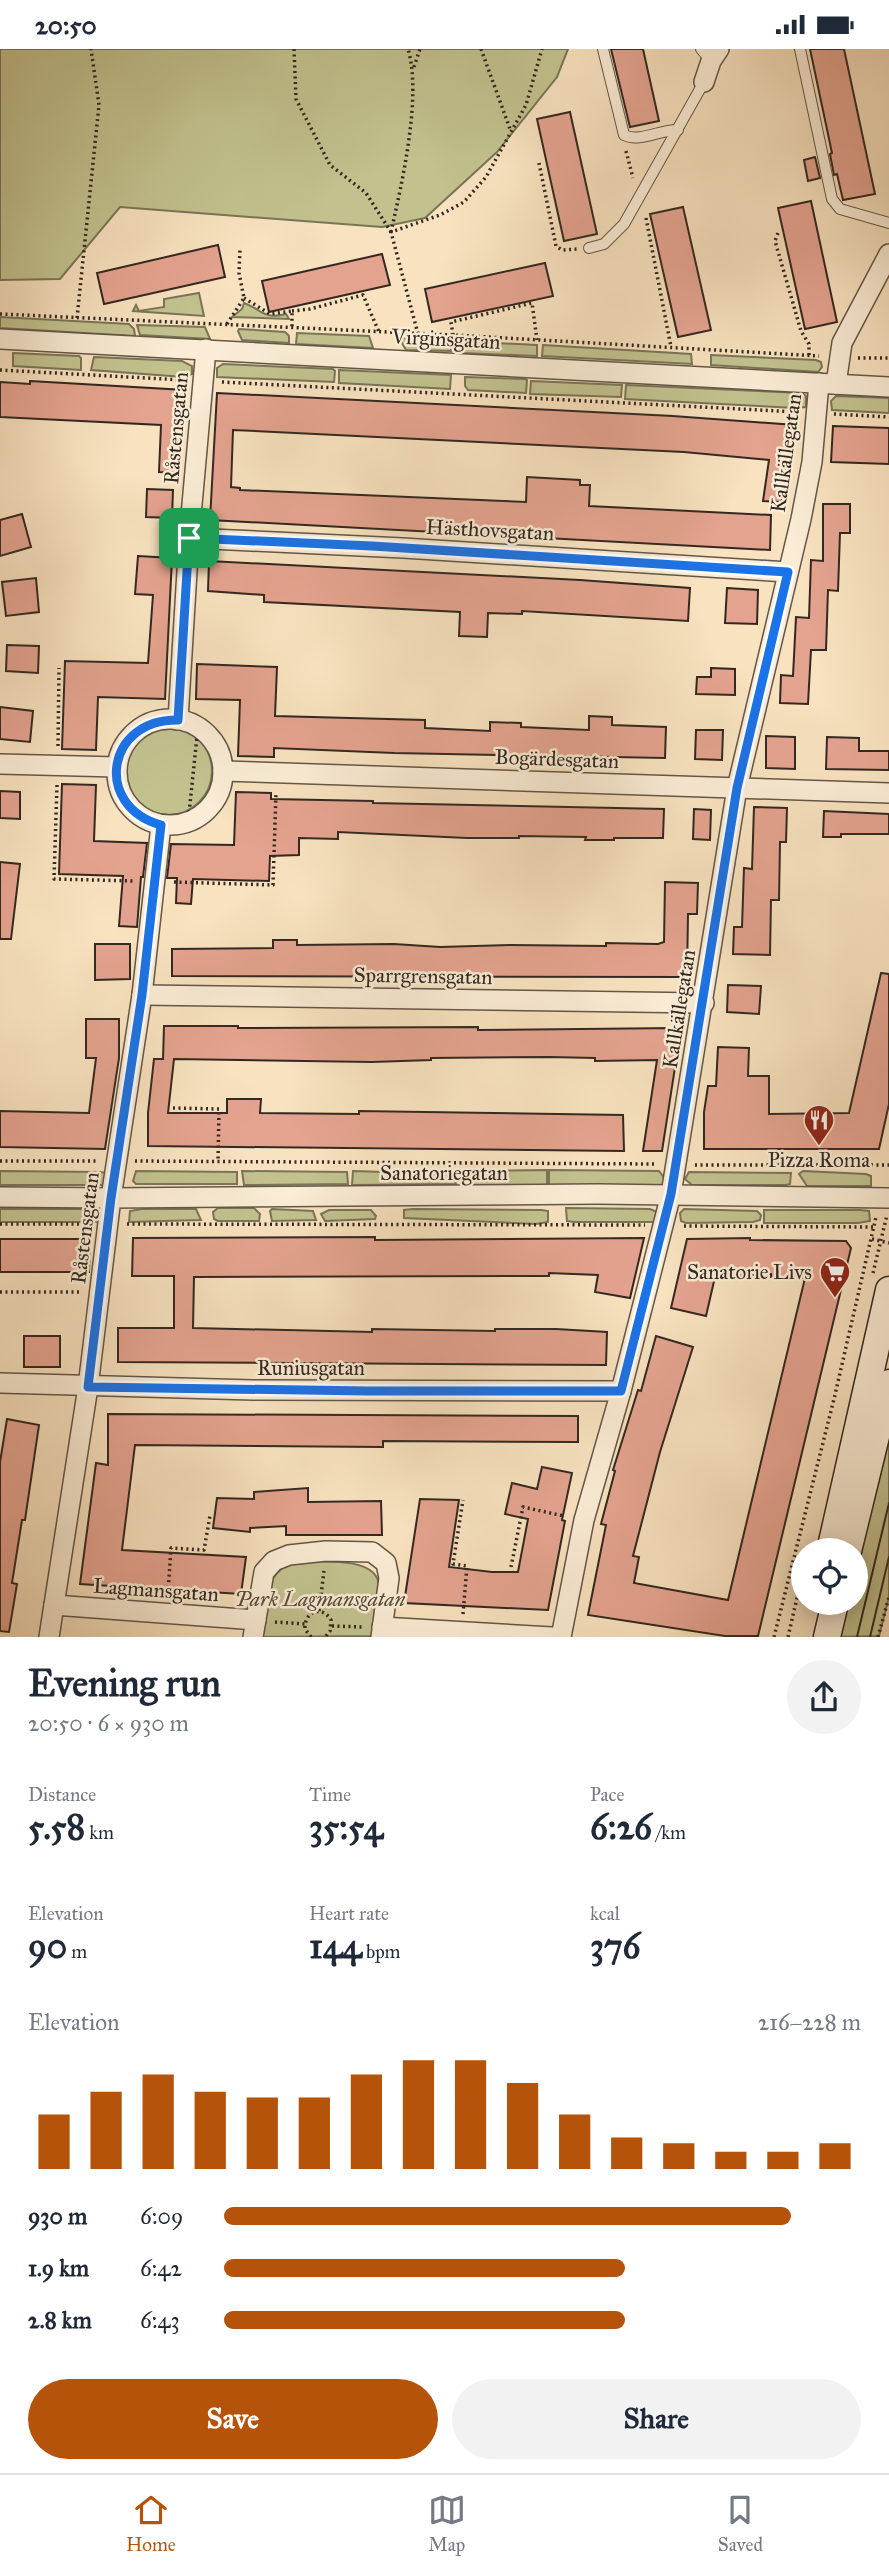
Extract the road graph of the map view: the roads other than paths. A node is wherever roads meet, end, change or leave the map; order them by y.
1 (603, 49) edge
2 (800, 49) edge
3 (710, 53) edge
4 (704, 82) joint
5 (678, 130) junction
6 (889, 223) edge
7 (589, 248) road end
8 (889, 254) edge
9 (0, 339) edge
10 (205, 349) junction
11 (827, 384) junction
12 (889, 387) edge
13 (189, 538) junction
14 (788, 572) junction
15 (178, 720) junction
16 (0, 764) edge
17 (117, 767) junction
18 (223, 771) junction
19 (737, 788) junction
20 (889, 793) edge
21 (161, 825) junction
22 (142, 995) junction
23 (704, 1003) junction
24 (671, 1194) junction
25 (0, 1197) edge
26 (111, 1198) junction
27 (885, 1198) edge
28 (889, 1290) edge
29 (0, 1383) edge
30 (889, 1383) edge
31 (88, 1387) junction
32 (621, 1391) junction
33 (833, 1538) edge
34 (851, 1538) edge
35 (54, 1605) junction
36 (815, 1615) edge
37 (832, 1615) edge
38 (255, 1628) edge
39 (382, 1632) edge
40 (49, 1636) edge
41 (552, 1636) edge
42 (561, 1636) edge
43 (810, 1636) edge
44 (827, 1636) edge

1 - 5 lane
2 - 6 lane
3 - 4 street
4 - 5 lane
5 - 7 lane
8 - 11 street, Kallkällegatan
9 - 10 street, Virginsgatan
10 - 11 street, Virginsgatan
10 - 13 street, Råstensgatan
11 - 12 street, Virginsgatan
11 - 14 street, Kallkällegatan
13 - 14 street, Hästhovsgatan
13 - 15 street, Råstensgatan
14 - 19 street, Kallkällegatan
15 - 17 street
15 - 18 street
16 - 17 street
17 - 21 street
18 - 19 street, Bogärdesgatan
18 - 21 street
19 - 20 street, Bogärdesgatan
19 - 23 street, Kallkällegatan
21 - 22 street, Råstensgatan
22 - 23 street, Sparrgrensgatan
22 - 26 street, Råstensgatan
23 - 24 street, Kallkällegatan
24 - 26 street, Sanatoriegatan
24 - 27 street, Sanatoriegatan
24 - 32 street, Kallkällegatan
25 - 26 street, Sanatoriegatan
26 - 31 street, Råstensgatan
28 - 33 street
29 - 31 street, Runiusgatan
30 - 34 street
31 - 32 street, Runiusgatan
31 - 35 street, Råstensgatan
32 - 42 street, Kallkällegatan
35 - 38 street, Lagmansgatan
35 - 40 street, Råstensgatan
36 - 43 street
37 - 44 street
38 - 39 street
39 - 41 street

